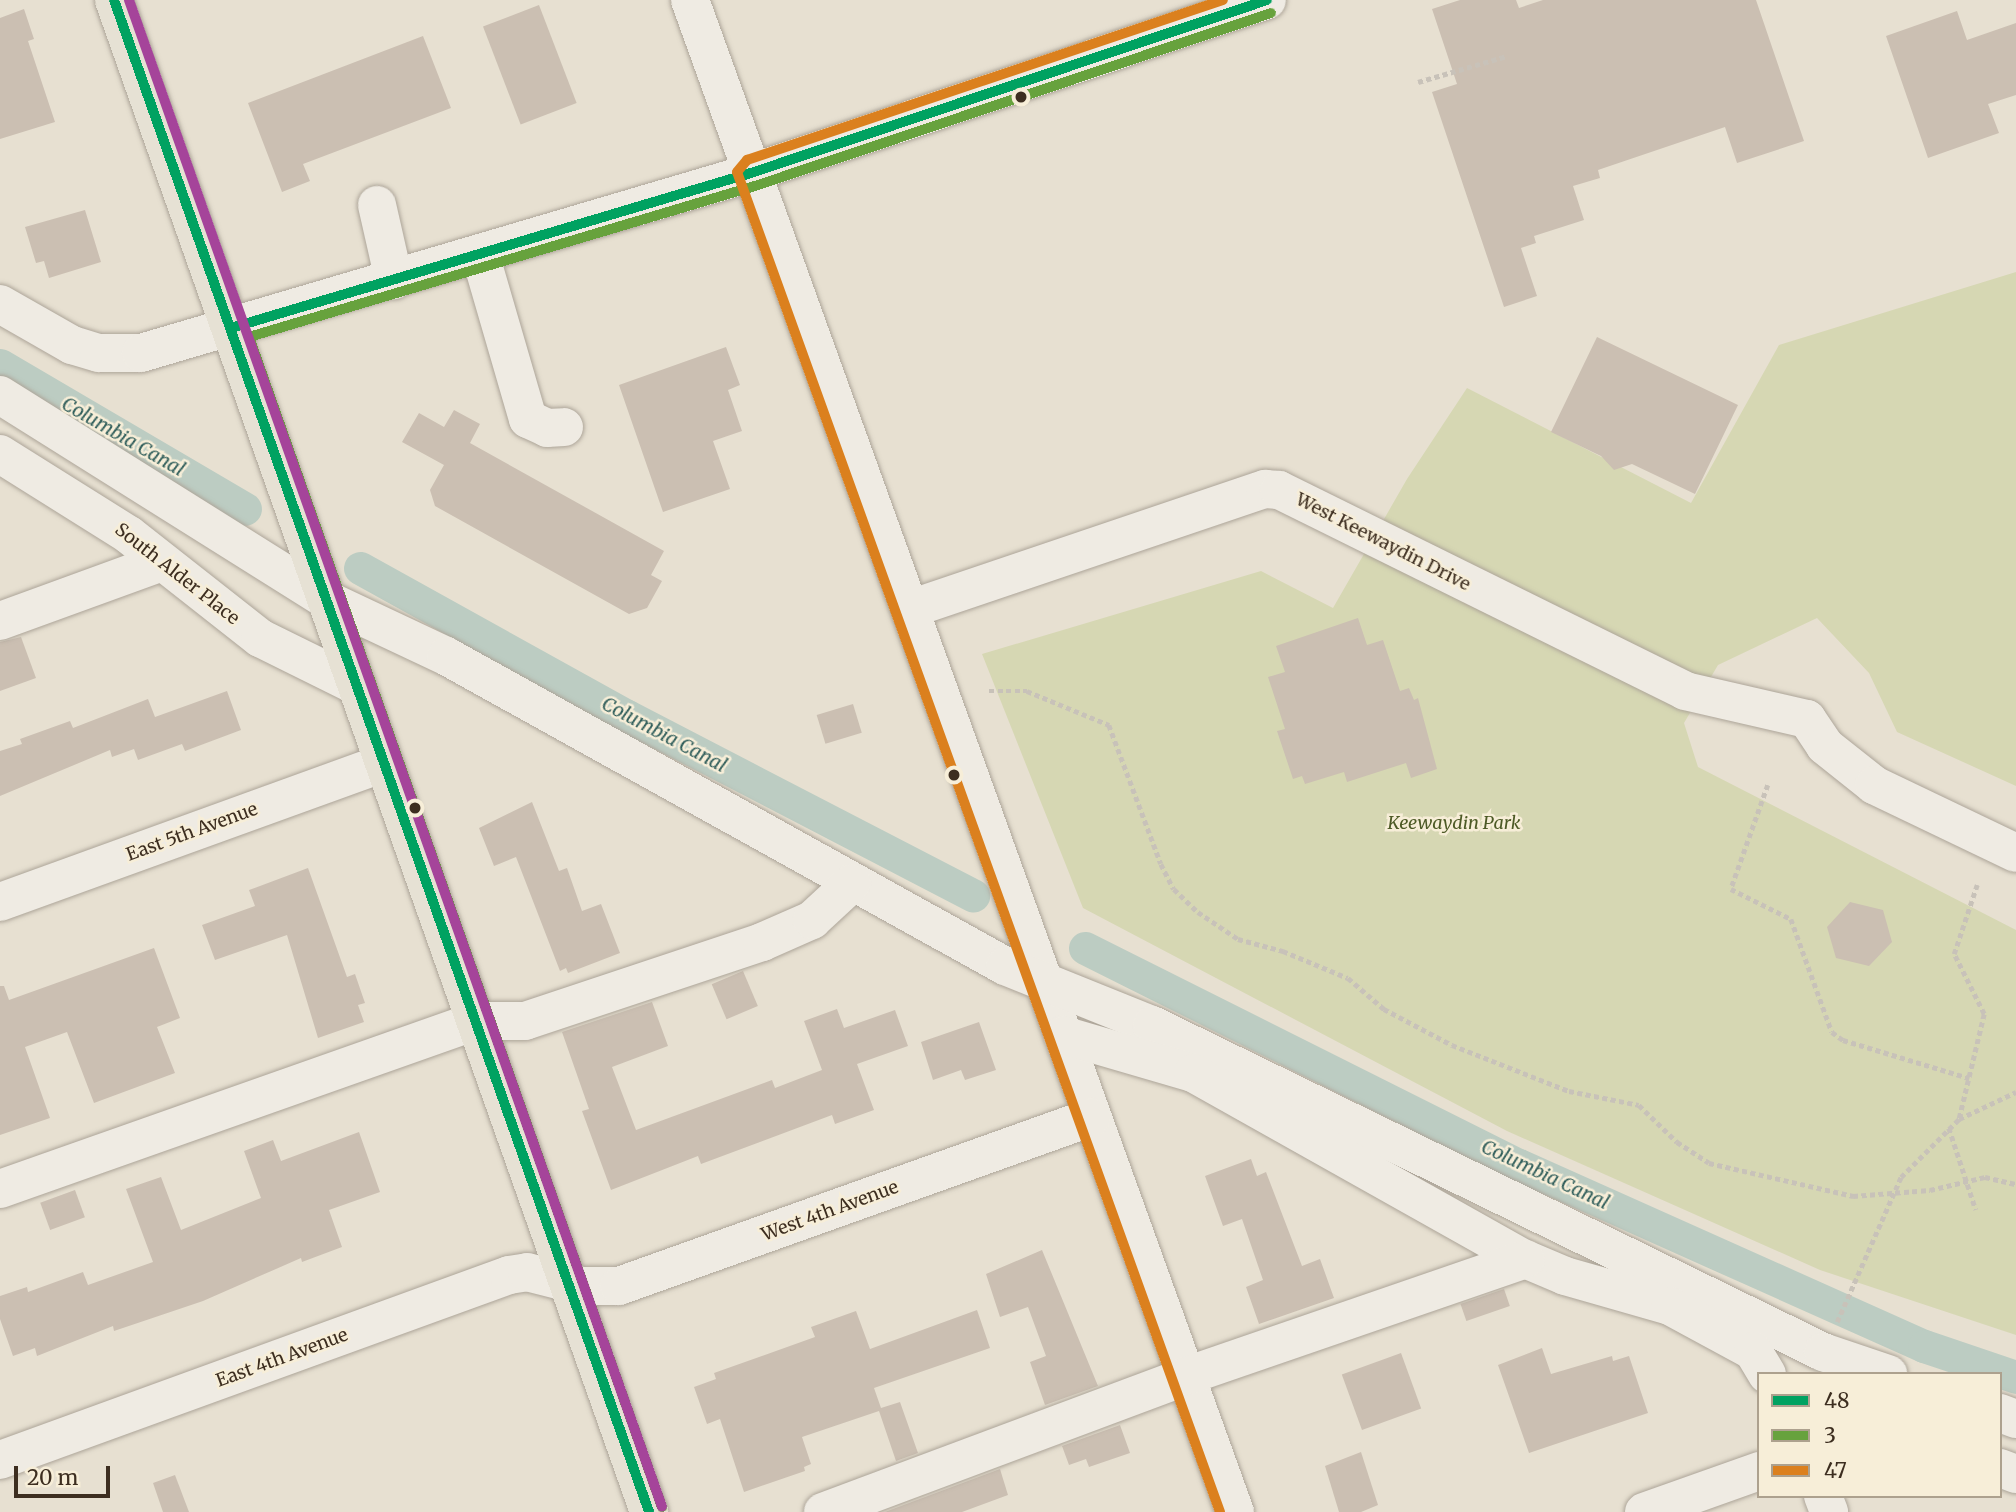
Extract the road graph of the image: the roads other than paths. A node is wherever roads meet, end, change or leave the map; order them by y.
1 (114, 0) edge
2 (690, 0) edge
3 (1267, 0) edge
4 (751, 173) junction
5 (377, 205) dead end
6 (480, 254) junction
7 (394, 279) junction
8 (0, 304) edge
9 (231, 328) junction
10 (0, 396) edge
11 (564, 426) dead end
12 (0, 454) edge
13 (162, 562) junction
14 (327, 600) junction
15 (910, 609) junction
16 (0, 621) edge
17 (357, 686) junction
18 (384, 763) junction
19 (2016, 853) edge
20 (852, 883) junction
21 (0, 902) edge
22 (1043, 980) junction
23 (476, 1021) junction
24 (1063, 1035) junction
25 (1093, 1117) junction
26 (0, 1189) edge
27 (1525, 1259) junction
28 (567, 1280) junction
29 (1766, 1372) edge
30 (1882, 1372) edge
31 (1186, 1376) junction
32 (0, 1460) edge
33 (1757, 1472) edge
34 (649, 1512) edge
35 (823, 1512) edge
36 (1235, 1512) edge
37 (1644, 1512) edge

1 - 9 main road
2 - 4 street
3 - 4 street
4 - 6 street
4 - 15 street
5 - 7 street
6 - 7 street
6 - 11 street
7 - 9 street
8 - 9 street
9 - 14 main road
10 - 14 street
12 - 13 street, South Alder Place
13 - 16 street
13 - 17 street, South Alder Place
14 - 17 main road
14 - 20 street
15 - 19 street, West Keewaydin Drive
15 - 22 street
17 - 18 main road
18 - 21 street, East 5th Avenue
18 - 23 main road
20 - 22 street
20 - 23 street
22 - 24 street
22 - 30 street
23 - 26 street
23 - 28 main road
24 - 25 street
24 - 27 street
25 - 28 street, West 4th Avenue
25 - 31 street
27 - 29 street
27 - 31 street
28 - 32 street, East 4th Avenue
28 - 34 main road
31 - 35 street
31 - 36 street
33 - 37 street

